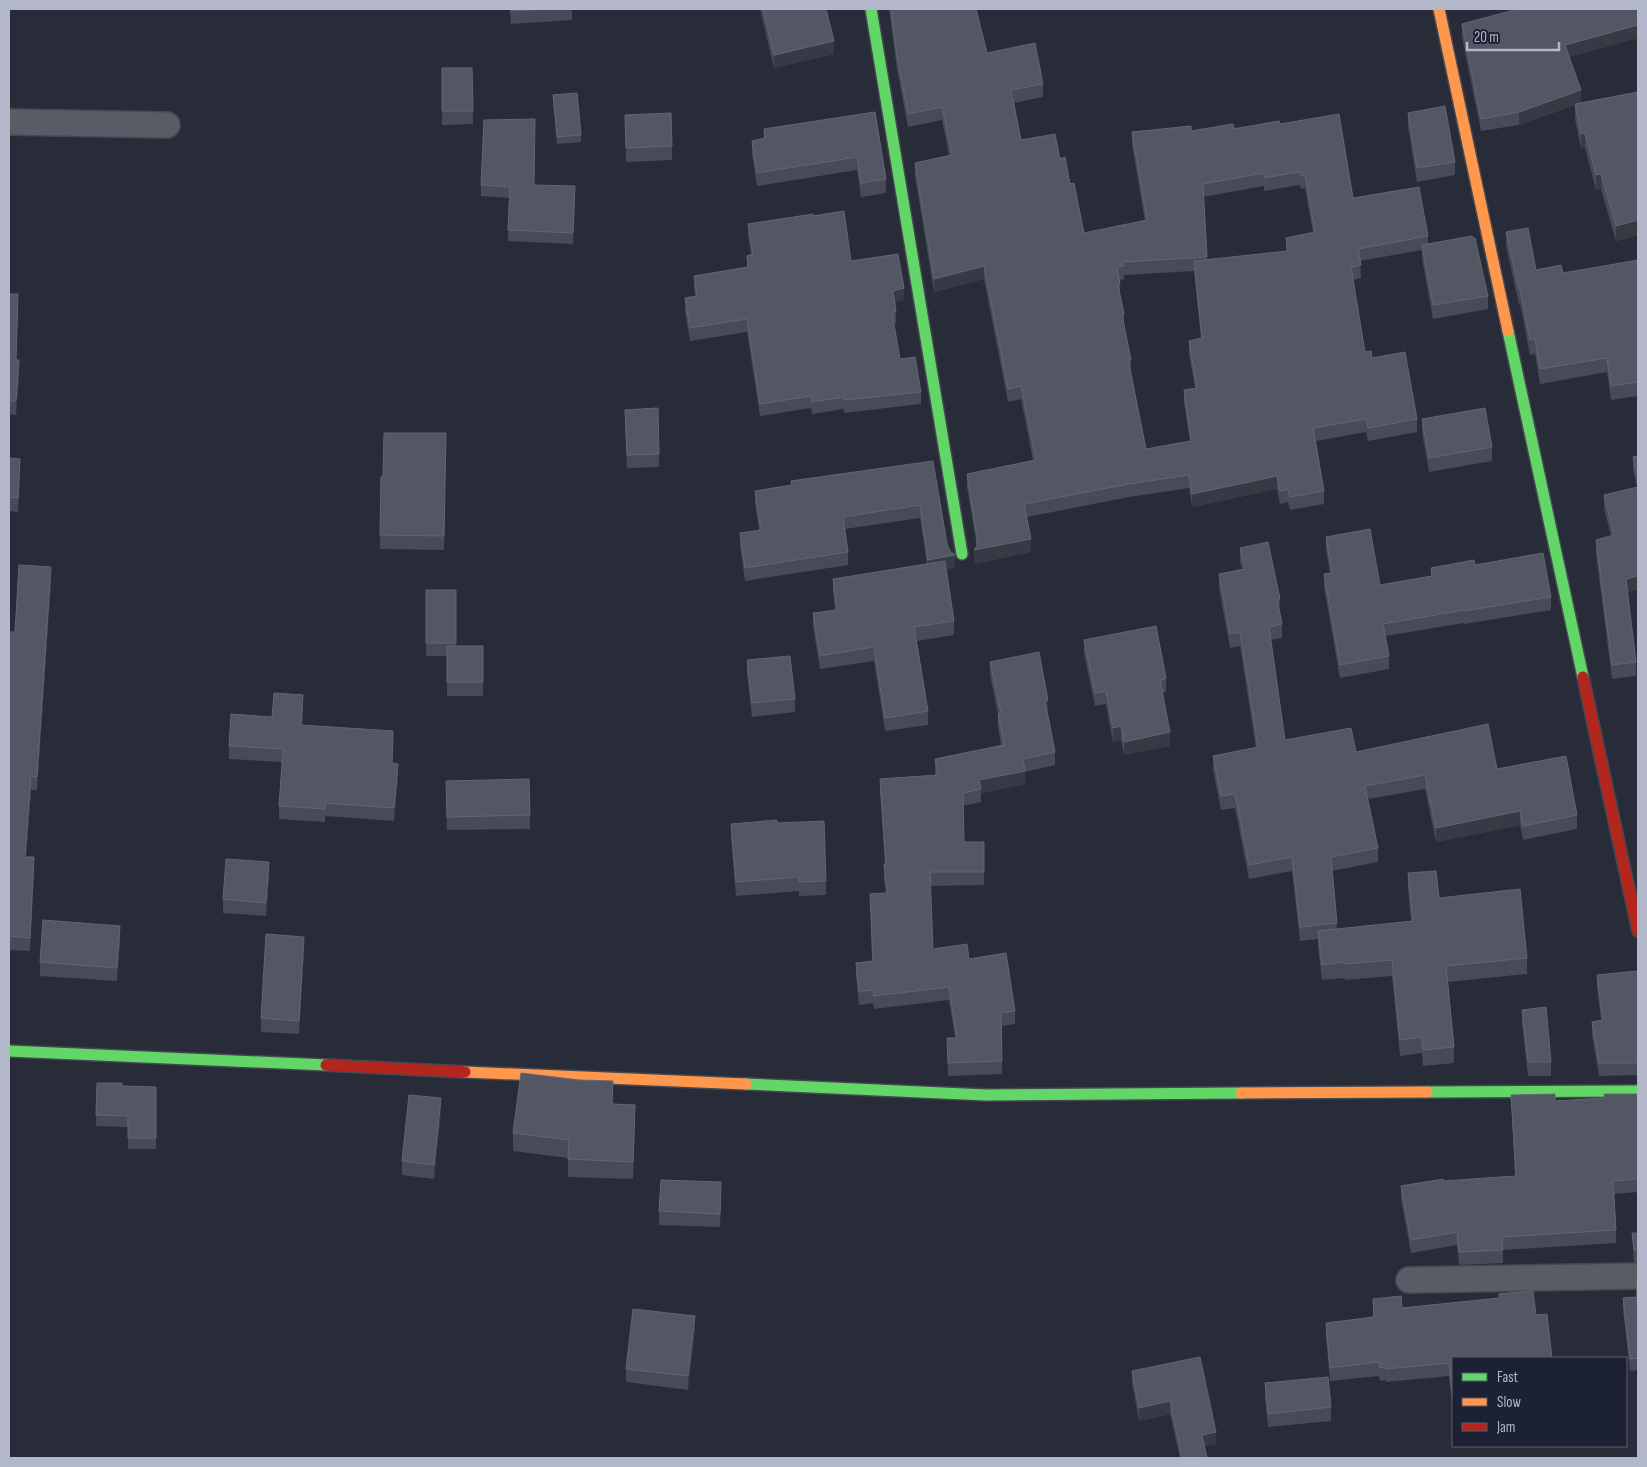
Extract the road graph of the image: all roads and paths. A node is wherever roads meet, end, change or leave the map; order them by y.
1 (871, 9) edge
2 (1439, 9) edge
3 (9, 122) edge
4 (167, 125) dead end
5 (962, 554) dead end
6 (1638, 931) edge
7 (9, 1051) edge
8 (1638, 1091) edge
9 (1638, 1276) edge
10 (1409, 1280) dead end

1 - 5 street
2 - 6 street
3 - 4 street
7 - 8 street
9 - 10 street

